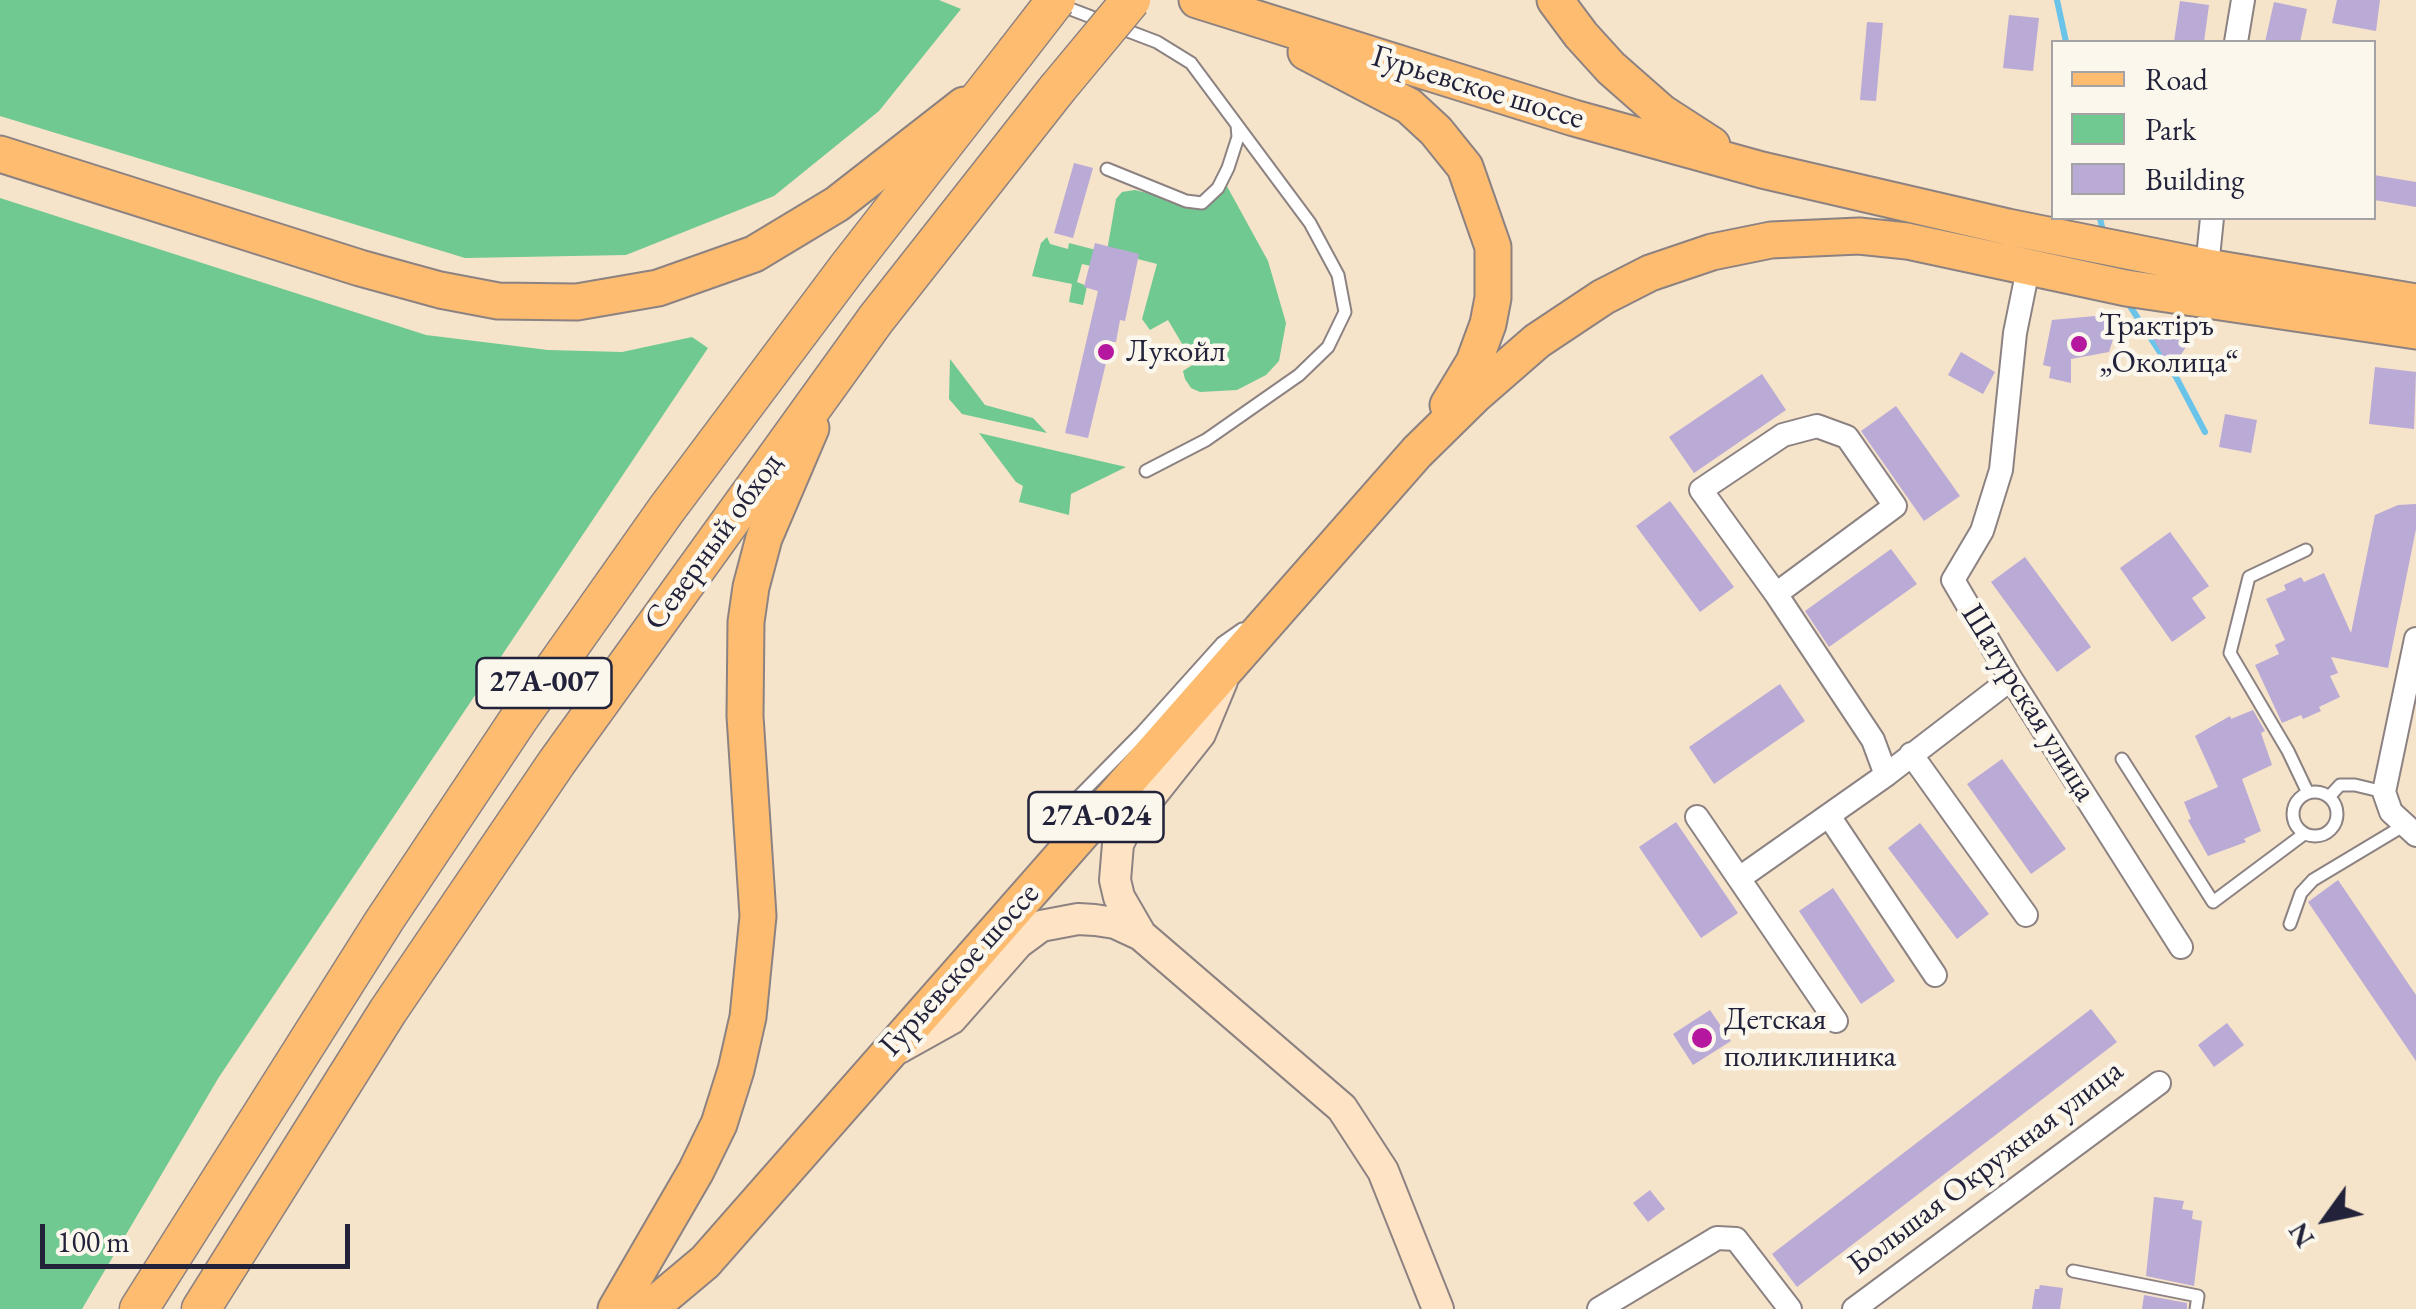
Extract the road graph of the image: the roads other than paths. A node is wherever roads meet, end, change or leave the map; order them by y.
1 (1046, 0) edge
2 (1056, 0) edge
3 (1131, 0) edge
4 (1197, 0) edge
5 (1554, 0) edge
6 (2244, 0) edge
7 (1233, 13) junction
8 (2236, 40) edge
9 (989, 86) junction
10 (1237, 124) junction
11 (0, 154) edge
12 (1106, 169) dead end
13 (1762, 170) junction
14 (2212, 220) edge
15 (2015, 266) junction
16 (2207, 266) junction
17 (2416, 302) edge
18 (876, 319) junction
19 (2416, 331) edge
20 (1424, 444) junction
21 (1146, 471) dead end
22 (2306, 550) dead end
23 (1776, 594) junction
24 (1290, 597) junction
25 (2416, 639) edge
26 (1226, 671) junction
27 (2011, 679) junction
28 (1911, 754) junction
29 (2122, 759) dead end
30 (1886, 775) junction
31 (2384, 792) junction
32 (2308, 793) junction
33 (2329, 797) junction
34 (1078, 798) dead end
35 (1828, 816) junction
36 (1697, 817) dead end
37 (2409, 830) edge
38 (2304, 834) junction
39 (1741, 877) junction
40 (2026, 915) dead end
41 (2290, 924) dead end
42 (1141, 935) junction
43 (2181, 947) dead end
44 (1935, 974) dead end
45 (1836, 1021) dead end
46 (884, 1056) junction
47 (2159, 1083) dead end
48 (705, 1262) junction
49 (2073, 1271) dead end
50 (139, 1309) edge
51 (201, 1309) edge
52 (616, 1309) edge
53 (649, 1309) edge
54 (666, 1309) edge
55 (1438, 1309) edge
56 (1600, 1309) edge
57 (1790, 1309) edge
58 (1854, 1309) edge
59 (2196, 1309) edge

1 - 10 lane
2 - 9 highway, Северный обход / 27А-007, bridge
3 - 18 highway, Северный обход / 27А-007, bridge
4 - 7 main road, Гурьевское шоссе
5 - 13 main road
6 - 8 street
7 - 13 main road, Гурьевское шоссе
7 - 20 main road
9 - 11 main road
9 - 50 highway, Северный обход / 27А-007
10 - 12 lane
10 - 21 lane
13 - 16 main road
14 - 16 street
15 - 19 main road
15 - 20 main road
15 - 27 street, Шатурская улица
16 - 17 main road
18 - 51 highway, Северный обход / 27А-007
18 - 52 main road
20 - 24 main road, Гурьевское шоссе / 27А-024
22 - 32 lane
23 - 23 street
23 - 30 street
24 - 26 main road, Гурьевское шоссе / 27А-024
24 - 34 lane
25 - 31 street
26 - 42 main road
26 - 46 main road, Гурьевское шоссе / 27А-024
27 - 28 street
27 - 43 street, Шатурская улица
28 - 30 street
28 - 40 street
29 - 38 lane
30 - 35 street
31 - 33 lane
31 - 37 street
32 - 33 lane
32 - 38 lane
33 - 38 lane
35 - 39 street
35 - 44 street
36 - 39 street
37 - 41 lane
39 - 45 street
42 - 46 main road
42 - 55 main road
46 - 48 main road, Гурьевское шоссе / 27А-024
47 - 58 street, Большая Окружная улица
48 - 53 main road, Гурьевское шоссе / 27А-024
48 - 54 main road
49 - 59 lane
56 - 57 street

